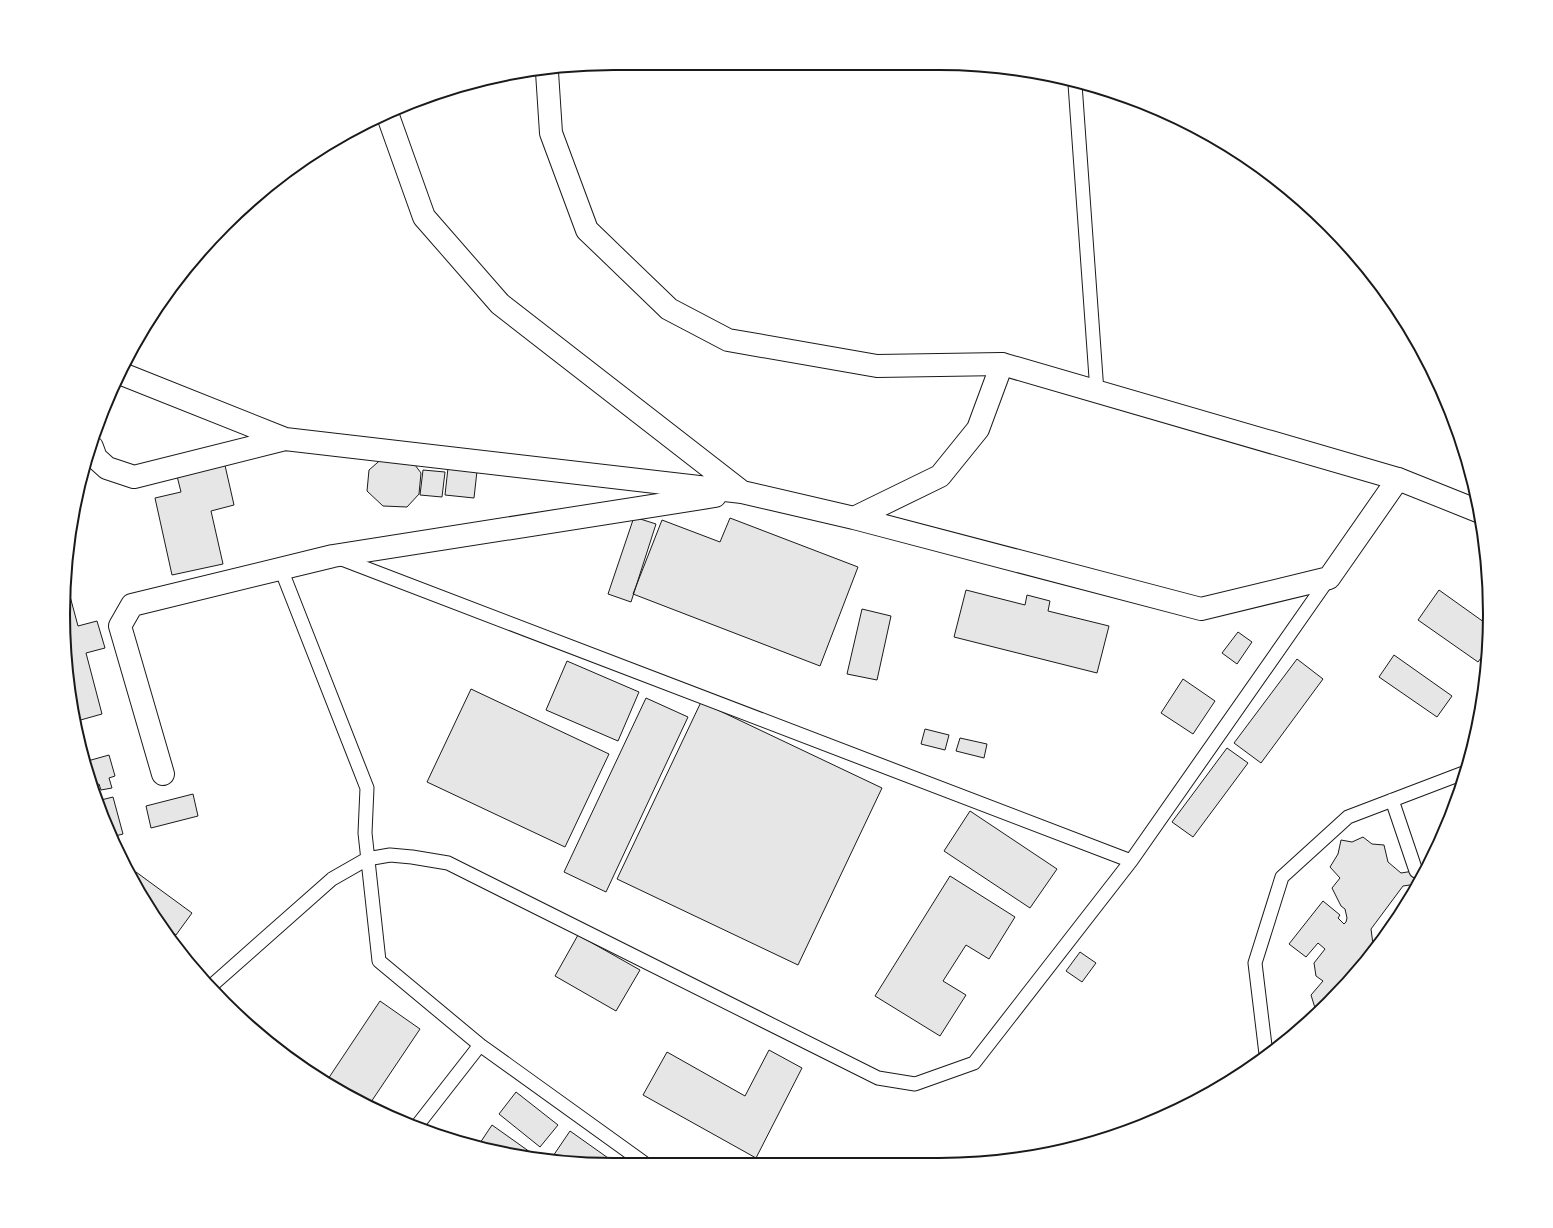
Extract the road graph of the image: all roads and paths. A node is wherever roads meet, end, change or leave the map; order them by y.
1 (546, 75) edge
2 (1075, 88) edge
3 (389, 119) edge
4 (1002, 364) junction
5 (125, 375) edge
6 (1097, 392) junction
7 (284, 439) junction
8 (95, 454) edge
9 (1398, 479) junction
10 (742, 492) junction
11 (1473, 509) edge
12 (854, 518) junction
13 (333, 556) junction
14 (282, 569) junction
15 (1329, 578) junction
16 (163, 774) dead end
17 (1458, 775) edge
18 (1392, 800) junction
19 (367, 859) junction
20 (1131, 861) junction
21 (1416, 871) dead end
22 (214, 983) edge
23 (480, 1045) junction
24 (1265, 1049) edge
25 (420, 1122) edge
26 (638, 1158) edge

1 - 4 street
2 - 6 lane
3 - 10 street
4 - 6 street
4 - 12 street
5 - 7 street
6 - 9 street
7 - 8 street
7 - 10 street
9 - 11 street
9 - 15 street
10 - 12 street
10 - 13 street
12 - 15 street
13 - 14 street
13 - 20 lane
14 - 16 street
14 - 19 lane
15 - 20 lane
17 - 18 lane
18 - 21 lane
18 - 24 lane
19 - 20 lane
19 - 22 lane
19 - 23 lane
23 - 25 lane
23 - 26 lane

